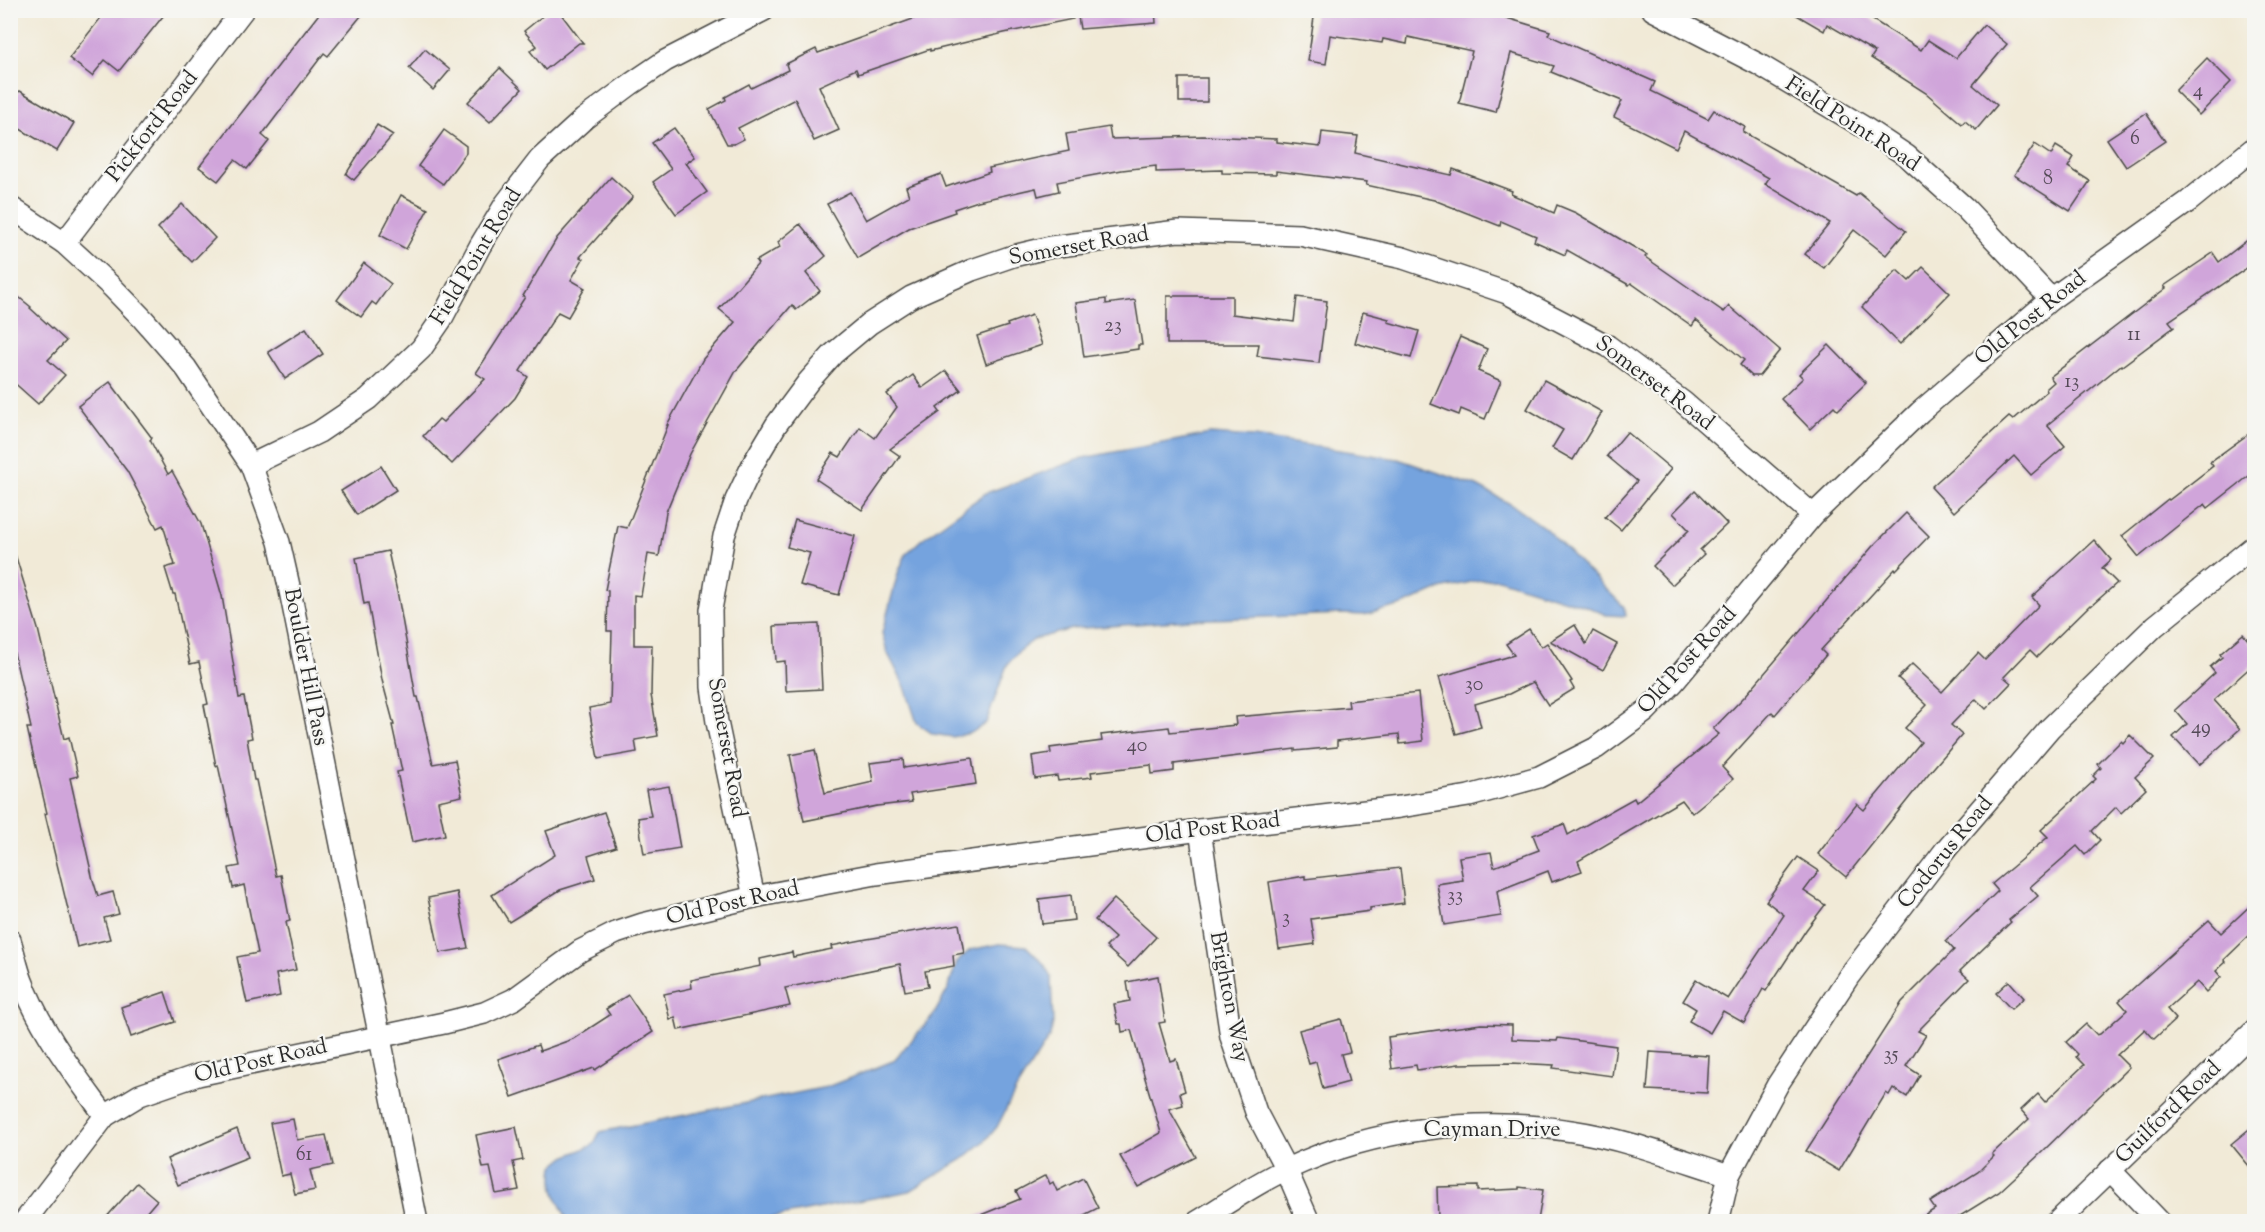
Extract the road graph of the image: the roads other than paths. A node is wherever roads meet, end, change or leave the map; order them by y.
1 (243, 10) edge
2 (764, 10) edge
3 (1653, 10) edge
4 (2254, 148) edge
5 (10, 207) edge
6 (64, 243) junction
7 (2051, 299) junction
8 (251, 465) junction
9 (1813, 515) junction
10 (2254, 546) edge
11 (1200, 830) junction
12 (754, 897) junction
13 (10, 940) edge
14 (2254, 1031) edge
15 (379, 1036) junction
16 (105, 1116) junction
17 (1286, 1169) junction
18 (2110, 1170) junction
19 (1730, 1175) junction
20 (24, 1221) edge
21 (417, 1221) edge
22 (1197, 1221) edge
23 (1309, 1221) edge
24 (1718, 1221) edge
25 (2057, 1221) edge
26 (2160, 1221) edge

1 - 6 street, Pickford Road
2 - 8 street, Field Point Road
3 - 7 street, Field Point Road
4 - 7 street, Old Post Road
5 - 6 street, Boulder Hill Pass
6 - 8 street, Boulder Hill Pass
7 - 9 street, Old Post Road
8 - 15 street, Boulder Hill Pass
9 - 11 street, Old Post Road
9 - 12 street, Somerset Road
10 - 19 street, Codorus Road
11 - 12 street, Old Post Road
11 - 17 street, Brighton Way
12 - 15 street, Old Post Road
13 - 16 street
14 - 18 street, Guilford Road
15 - 16 street, Old Post Road
15 - 21 street, Boulder Hill Pass
16 - 20 street, Old Post Road
17 - 19 street, Cayman Drive
17 - 22 street, Cayman Drive
17 - 23 street, Brighton Way
18 - 25 street, Guilford Road
18 - 26 street, Guilford Road
19 - 24 street, Codorus Road

